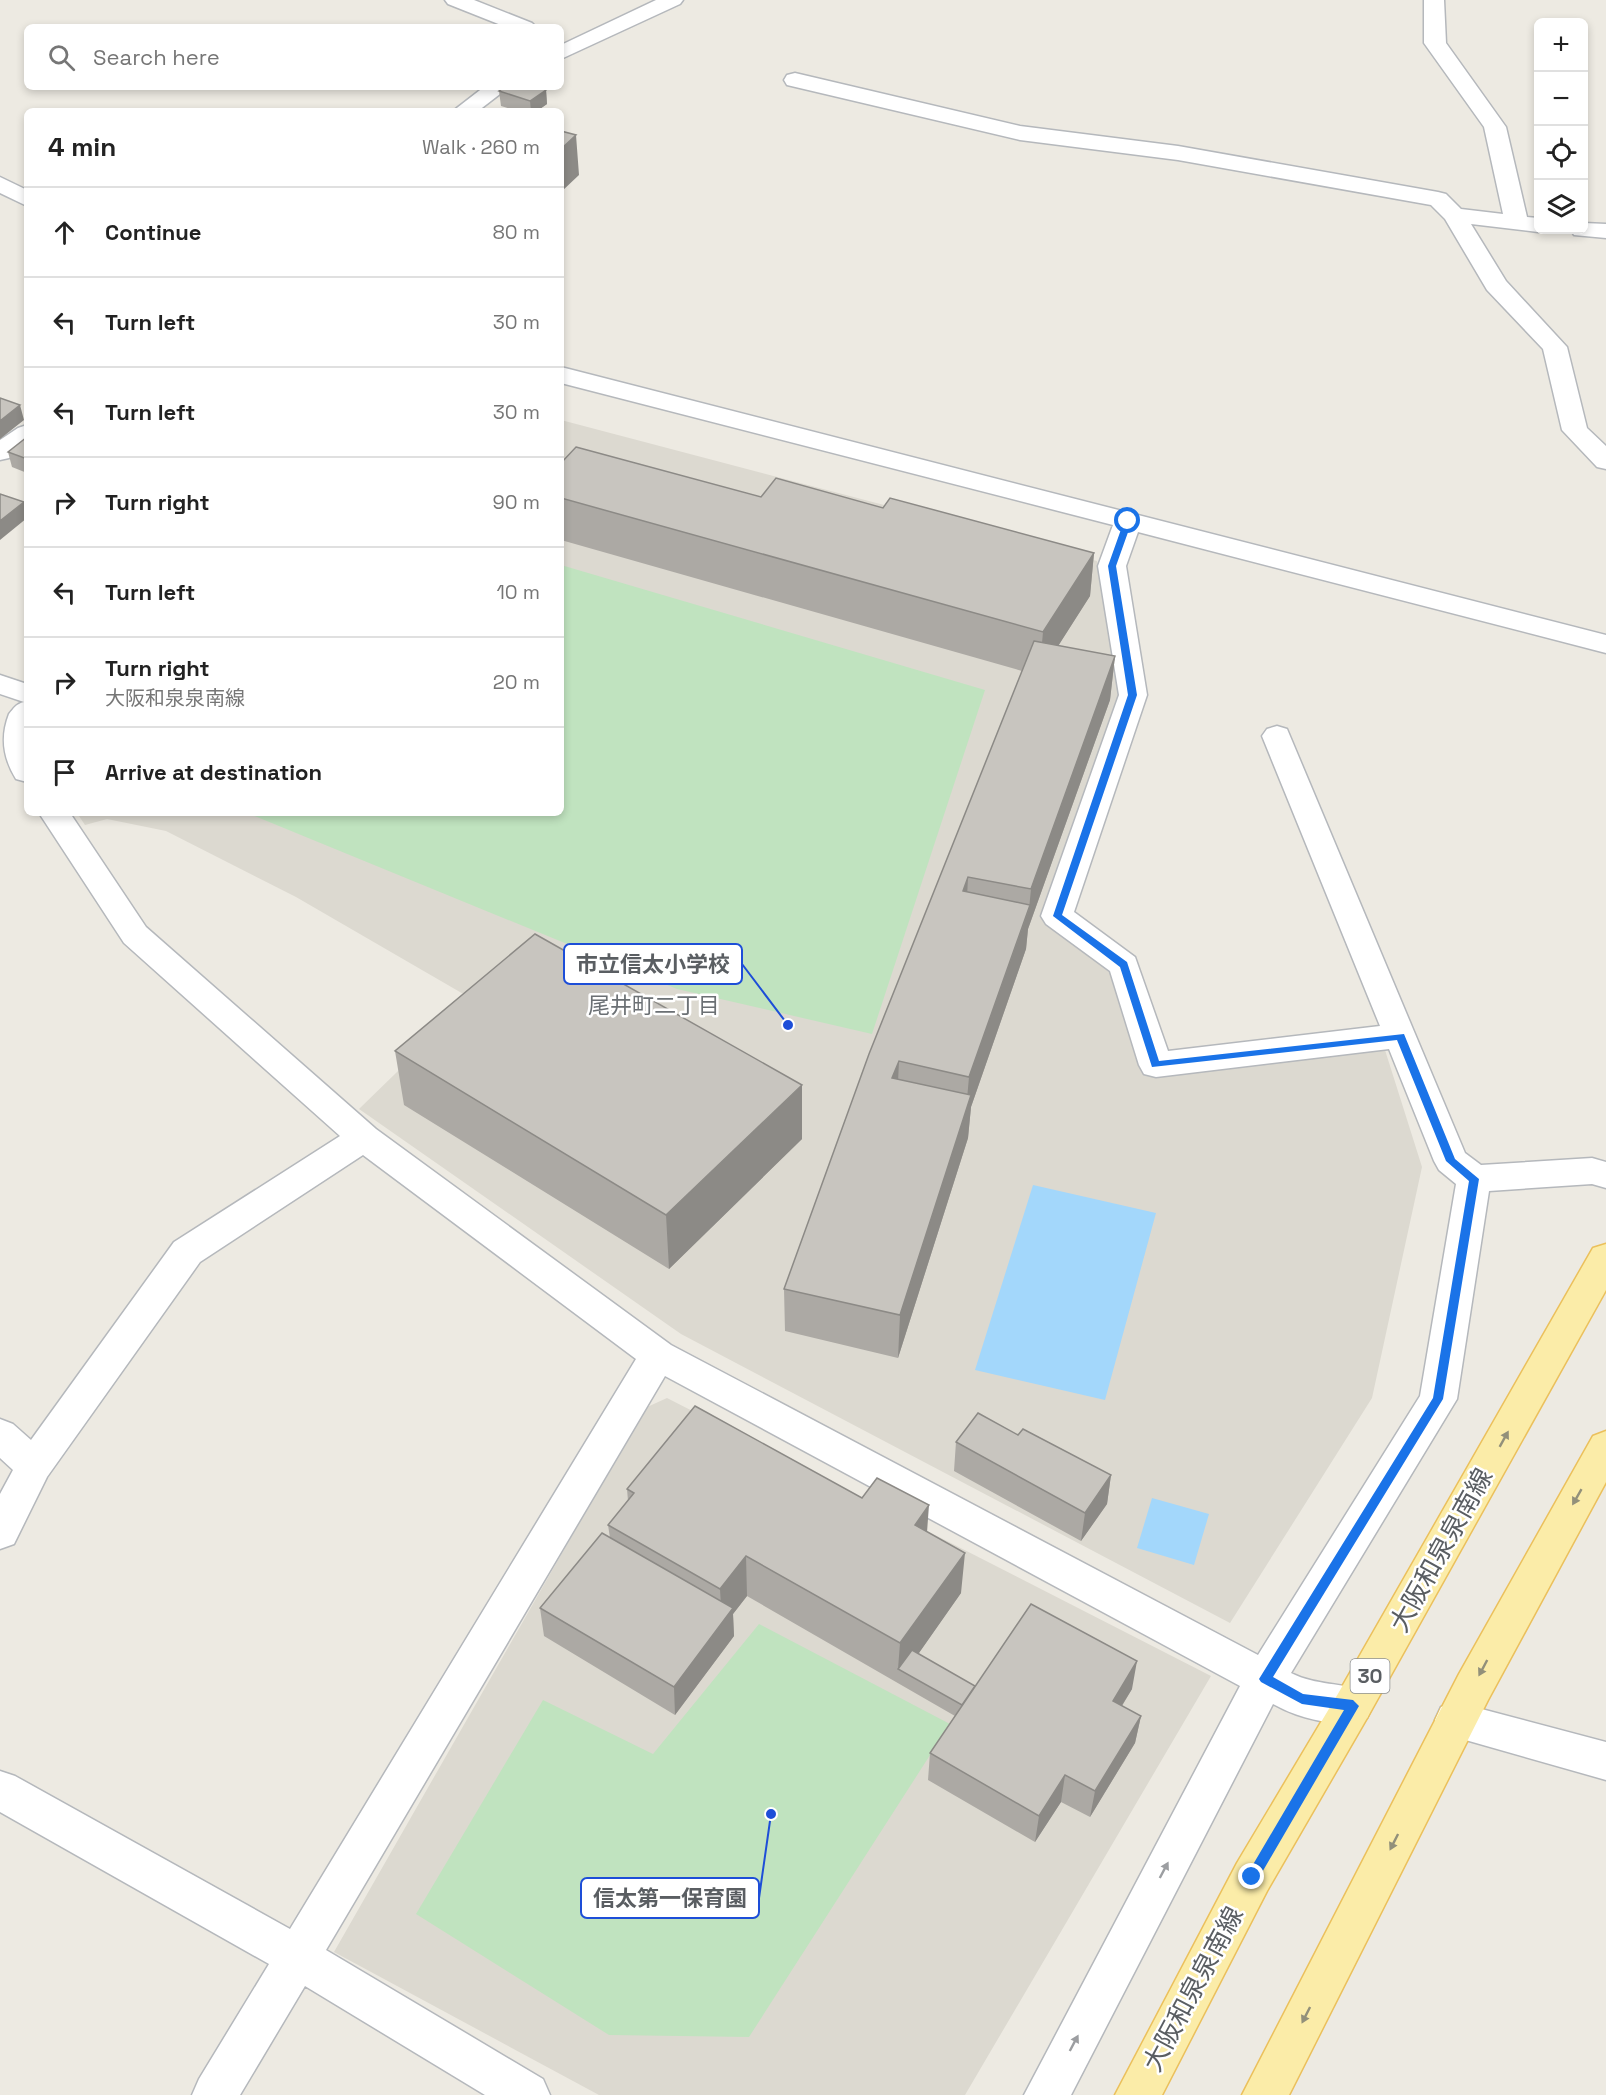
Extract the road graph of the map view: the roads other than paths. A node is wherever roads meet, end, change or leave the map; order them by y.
1 (455, 0) edge
2 (673, 0) edge
3 (1434, 0) edge
4 (517, 24) edge
5 (566, 47) edge
6 (795, 80) dead end
7 (494, 90) edge
8 (468, 108) edge
9 (0, 184) edge
10 (24, 197) edge
11 (1454, 215) junction
12 (1528, 224) edge
13 (1588, 230) edge
14 (1606, 231) edge
15 (564, 376) edge
16 (24, 435) edge
17 (0, 452) edge
18 (1606, 461) edge
19 (1128, 521) junction
20 (1606, 644) edge
21 (0, 684) edge
22 (24, 693) edge
23 (24, 714) edge
24 (1277, 736) dead end
25 (24, 768) edge
26 (56, 816) edge
27 (1400, 1036) junction
28 (364, 1138) junction
29 (1606, 1175) edge
30 (1474, 1179) junction
31 (1606, 1258) edge
32 (658, 1355) junction
33 (0, 1435) edge
34 (1606, 1446) edge
35 (34, 1466) junction
36 (0, 1532) edge
37 (1265, 1679) junction
38 (1353, 1706) junction
39 (1455, 1720) junction
40 (1606, 1761) edge
41 (0, 1790) edge
42 (298, 1957) junction
43 (215, 2095) edge
44 (527, 2095) edge
45 (1047, 2095) edge
46 (1138, 2095) edge
47 (1266, 2095) edge

1 - 4 street
2 - 5 street
3 - 12 street
6 - 11 street
7 - 8 street
9 - 10 street
11 - 12 street
11 - 18 street
13 - 14 street
15 - 19 street
16 - 17 street
19 - 20 street
19 - 27 street
21 - 22 street
23 - 25 street
24 - 27 street
26 - 28 street
27 - 30 street
28 - 32 street
28 - 35 street
29 - 30 street
30 - 37 street
38 -> 31 main road, 大阪和泉泉南線 / 30
32 - 37 street
32 - 42 street
33 - 35 street
34 -> 39 main road
35 - 36 street
37 - 38 street
45 -> 37 street
38 - 46 main road, 大阪和泉泉南線 / 30
39 - 40 street
39 -> 47 main road
41 - 42 street
42 - 43 street
42 - 44 street

